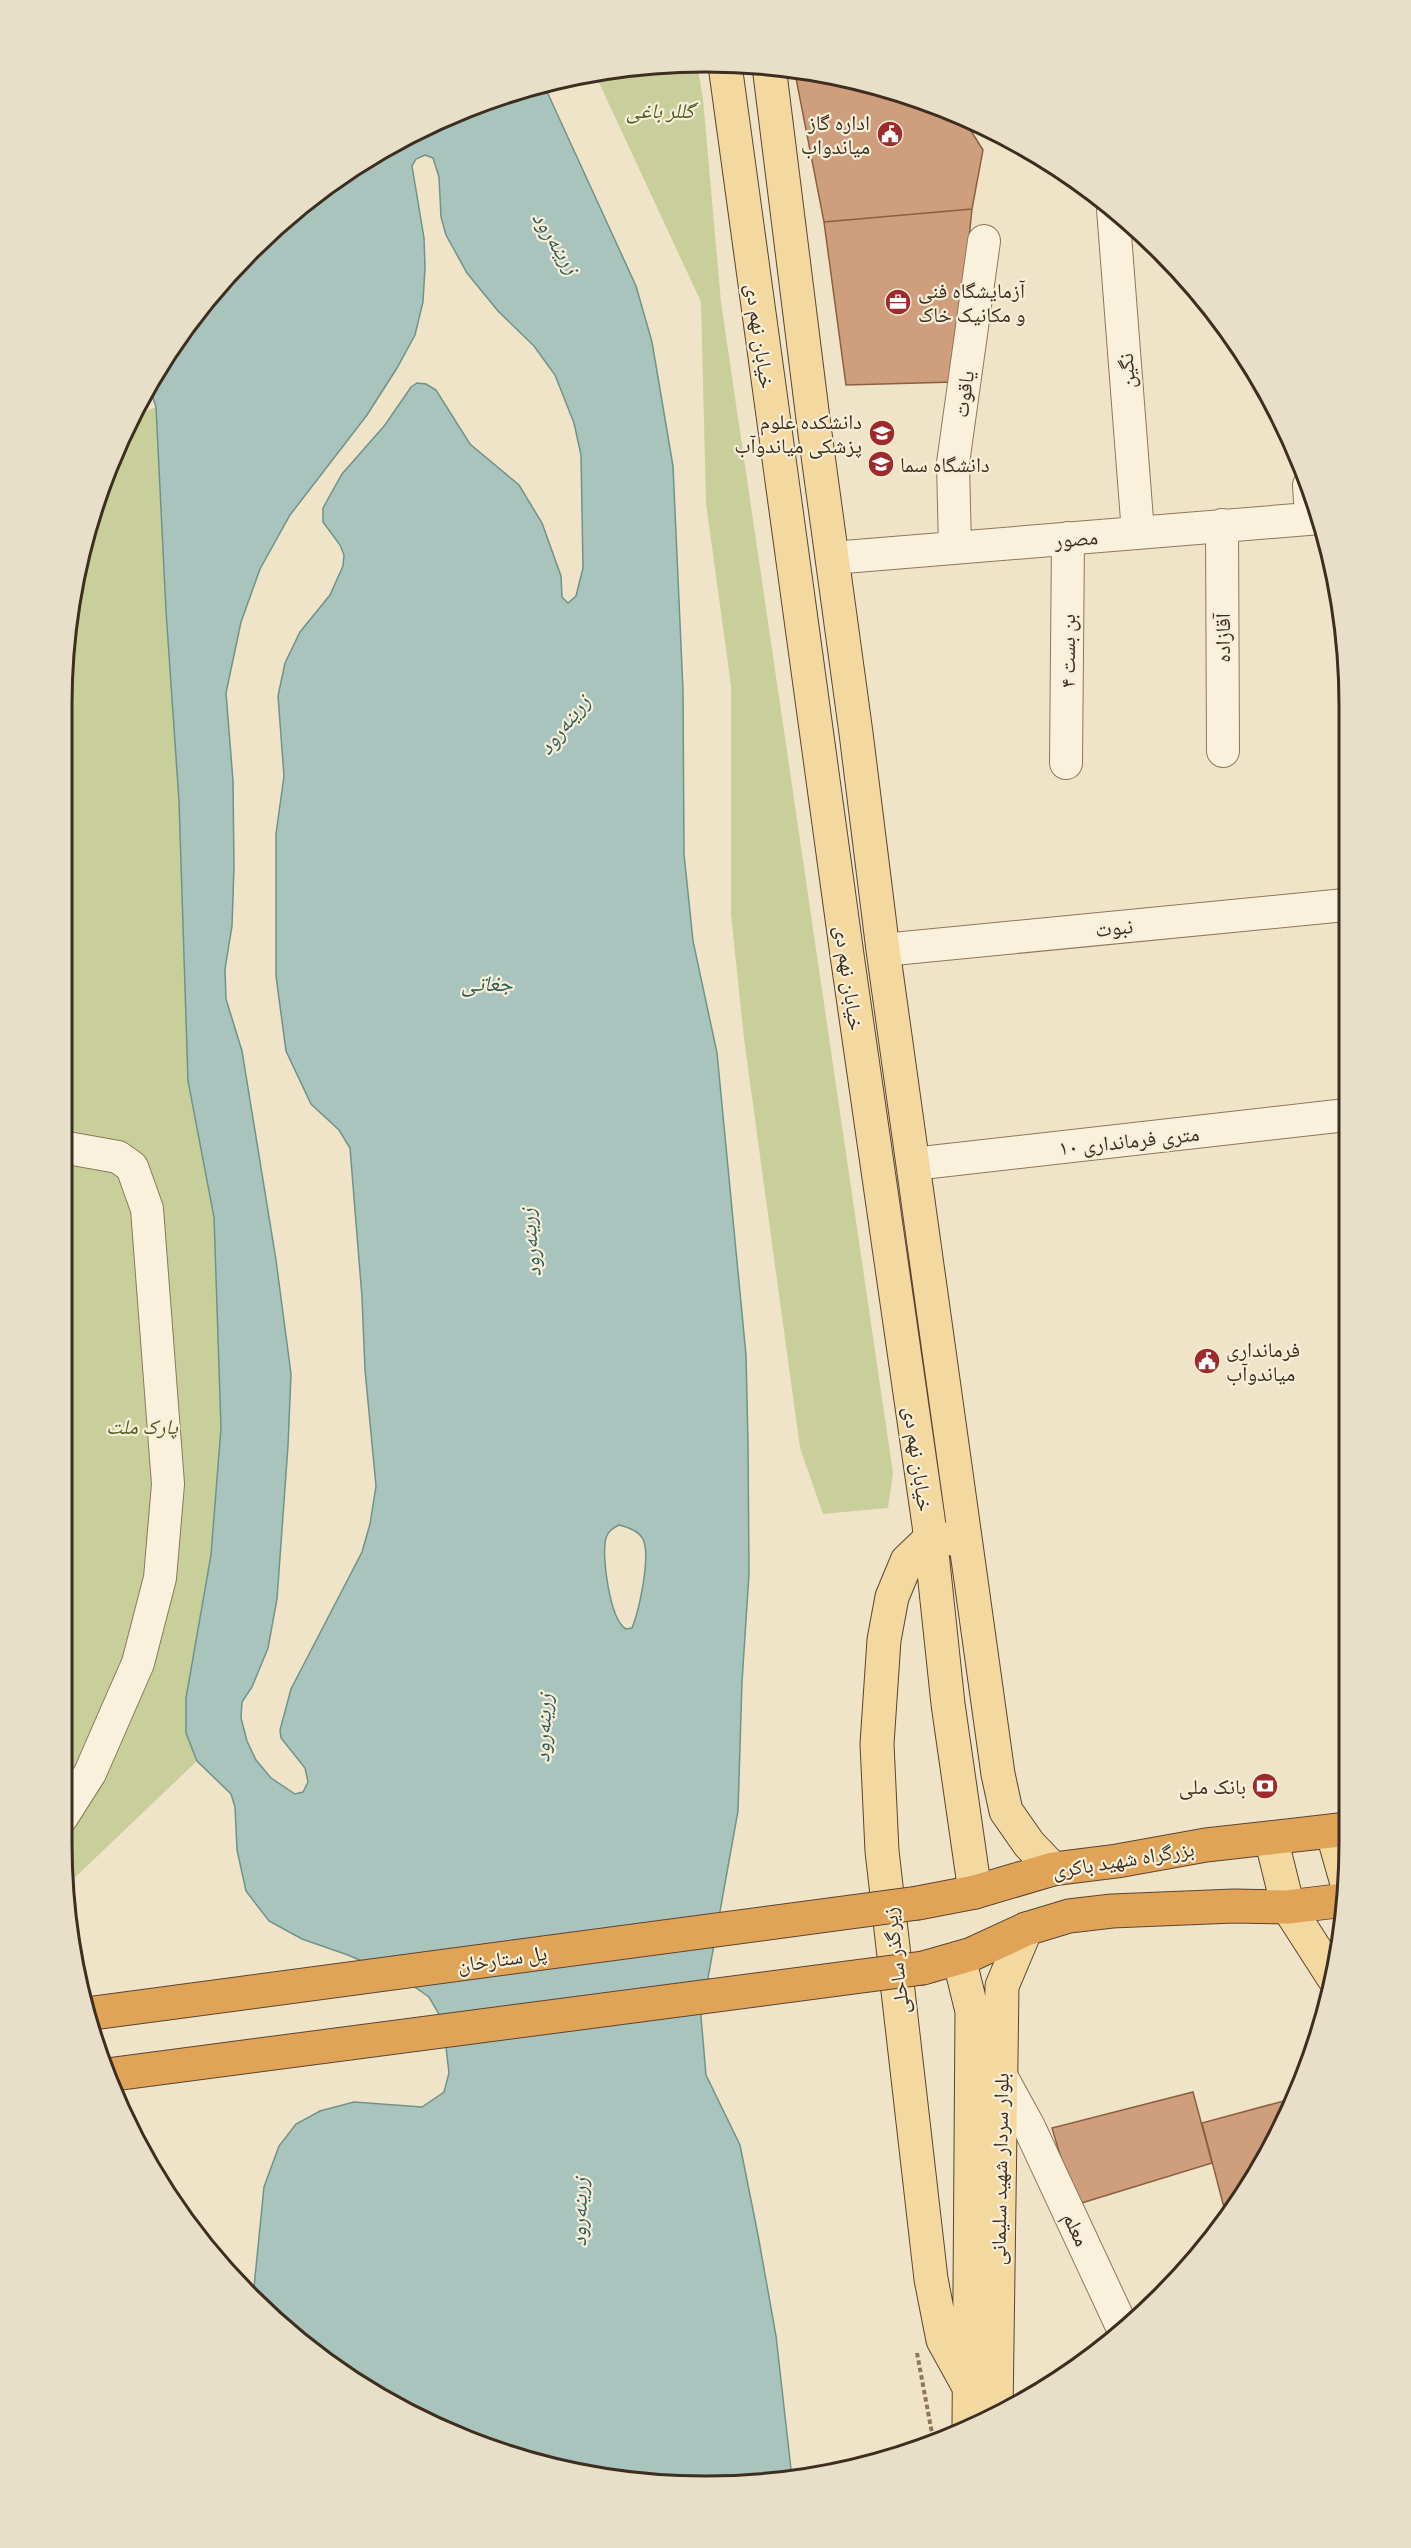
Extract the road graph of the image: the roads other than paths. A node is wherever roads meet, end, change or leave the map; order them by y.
1 (726, 72) edge
2 (770, 75) edge
3 (1114, 222) edge
4 (984, 241) dead end
5 (1310, 518) edge
6 (1222, 525) junction
7 (1138, 533) junction
8 (1068, 538) junction
9 (955, 548) junction
10 (832, 558) junction
11 (792, 563) junction
12 (1223, 751) dead end
13 (1066, 763) dead end
14 (1339, 905) edge
15 (883, 950) junction
16 (1339, 1116) edge
17 (72, 1148) edge
18 (913, 1164) junction
19 (966, 1538) junction
20 (930, 1539) junction
21 (72, 1801) edge
22 (1339, 1830) edge
23 (1271, 1838) junction
24 (1053, 1869) junction
25 (975, 1892) junction
26 (1336, 1901) edge
27 (918, 1903) joint
28 (1288, 1907) junction
29 (1026, 1929) junction
30 (959, 1958) junction
31 (1327, 1967) edge
32 (96, 2013) edge
33 (116, 2074) edge
34 (1000, 2074) junction
35 (985, 2162) junction
36 (1120, 2322) edge
37 (969, 2387) junction
38 (996, 2406) edge
39 (969, 2419) edge

1 - 11 main road, خیابان نهم دی
2 - 10 main road, خیابان نهم دی
3 - 7 street, نگین
4 - 9 street, یاقوت
5 - 6 street, مصور
6 - 7 street, مصور
6 - 12 street, آقازاده
7 - 8 street, مصور
8 - 9 street, مصور
8 - 13 street, بن بست ۴
9 - 10 street, مصور
10 - 11 main road
10 - 15 main road, خیابان نهم دی
11 - 20 main road, خیابان نهم دی
14 - 15 street, نبوت
15 - 18 main road, خیابان نهم دی
16 - 18 street, ۱۰ متری فرمانداری
17 - 21 street
18 - 19 main road, خیابان نهم دی
19 - 20 main road
19 - 24 main road, خیابان نهم دی
20 - 25 main road, خیابان نهم دی
20 - 37 main road, زیرگذر ساحلی
22 - 23 highway, بزرگراه شهید باکری
23 - 24 highway, بزرگراه شهید باکری
23 - 28 main road
24 - 25 highway, بزرگراه شهید باکری
25 - 27 highway, بزرگراه شهید باکری
26 - 28 highway
27 - 32 highway, پل ستارخان, bridge
28 - 29 highway
28 - 31 main road
29 - 30 highway
29 - 34 main road, بلوار سردار شهید سلیمانی
30 - 33 highway, bridge
30 - 35 main road, بلوار سردار شهید سلیمانی
34 - 35 main road, بلوار سردار شهید سلیمانی
34 - 36 street, معلم
35 - 37 main road, بلوار سردار شهید سلیمانی
35 - 38 main road, بلوار سردار شهید سلیمانی
37 - 39 main road, بلوار سردار شهید سلیمانی

